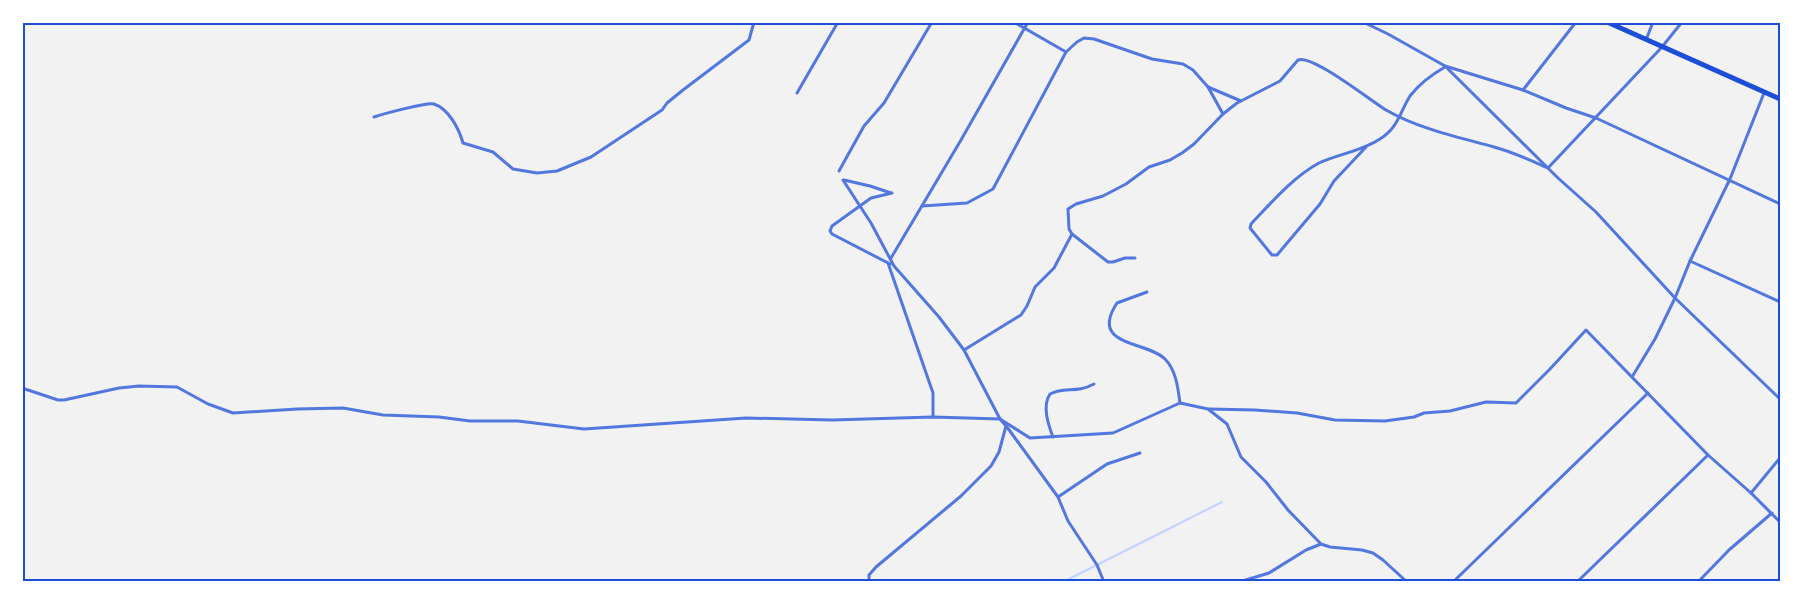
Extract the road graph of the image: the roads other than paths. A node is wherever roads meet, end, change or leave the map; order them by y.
1 (754, 22) edge
2 (838, 22) edge
3 (932, 22) edge
4 (1014, 22) edge
5 (1028, 22) edge
6 (1363, 22) edge
7 (1576, 22) edge
8 (1606, 22) edge
9 (1653, 22) edge
10 (1682, 22) edge
11 (1024, 29) junction
12 (1646, 40) junction
13 (1662, 47) junction
14 (1066, 52) junction
15 (1445, 66) junction
16 (1208, 87) junction
17 (1523, 90) junction
18 (797, 93) dead end
19 (1764, 93) junction
20 (1780, 99) edge
21 (1242, 101) junction
22 (1223, 114) junction
23 (374, 117) dead end
24 (1400, 118) junction
25 (1596, 118) junction
26 (1366, 147) junction
27 (1548, 168) junction
28 (839, 171) dead end
29 (1730, 179) junction
30 (1780, 204) edge
31 (860, 206) junction
32 (922, 206) junction
33 (1072, 234) junction
34 (1135, 258) dead end
35 (891, 259) junction
36 (1690, 261) junction
37 (888, 263) junction
38 (894, 266) junction
39 (1147, 292) dead end
40 (1676, 298) junction
41 (1780, 302) edge
42 (964, 350) junction
43 (1632, 377) junction
44 (1094, 384) dead end
45 (22, 388) edge
46 (1648, 393) junction
47 (1780, 399) edge
48 (1180, 402) junction
49 (1208, 409) junction
50 (933, 417) junction
51 (1000, 418) junction
52 (1006, 426) junction
53 (1053, 437) junction
54 (1140, 452) dead end
55 (1708, 455) junction
56 (1780, 458) edge
57 (1751, 493) junction
58 (1058, 497) junction
59 (1772, 513) junction
60 (1780, 522) edge
61 (1321, 544) junction
62 (869, 582) edge
63 (1104, 582) edge
64 (1239, 582) edge
65 (1407, 582) edge
66 (1453, 582) edge
67 (1577, 582) edge
68 (1698, 582) edge

1 - 23 street
2 - 18 street
3 - 28 street
4 - 11 street
5 - 11 street
6 - 15 street
7 - 17 street
8 - 12 main road
9 - 12 street
10 - 13 street
11 - 14 street
11 - 32 street
12 - 13 main road
13 - 19 main road
13 - 25 street
14 - 16 street
14 - 32 street
15 - 17 street
15 - 24 street
15 - 27 street
16 - 21 street
16 - 22 street
17 - 25 street
19 - 20 main road
19 - 29 street
21 - 22 street
21 - 24 street
22 - 33 street
24 - 26 street
24 - 27 street
25 - 27 street
25 - 29 street
26 - 26 street
27 - 40 street
29 - 30 street
29 - 36 street
31 - 31 street
31 - 35 street
31 - 37 street
32 - 35 street
33 - 34 street
33 - 42 street
35 - 38 street
36 - 40 street
36 - 41 street
37 - 38 street
37 - 50 street
38 - 42 street
39 - 48 street
40 - 43 street
40 - 47 street
42 - 51 street
43 - 46 street
43 - 49 street
44 - 53 street
45 - 50 street
46 - 55 street
46 - 66 street
48 - 49 street
48 - 53 street
49 - 61 street
50 - 51 street
51 - 52 street
51 - 53 street
52 - 58 street
52 - 62 street
54 - 58 street
55 - 57 street
55 - 67 street
56 - 57 street
57 - 59 street
58 - 63 street
59 - 60 street
59 - 68 street
61 - 64 street
61 - 65 street

